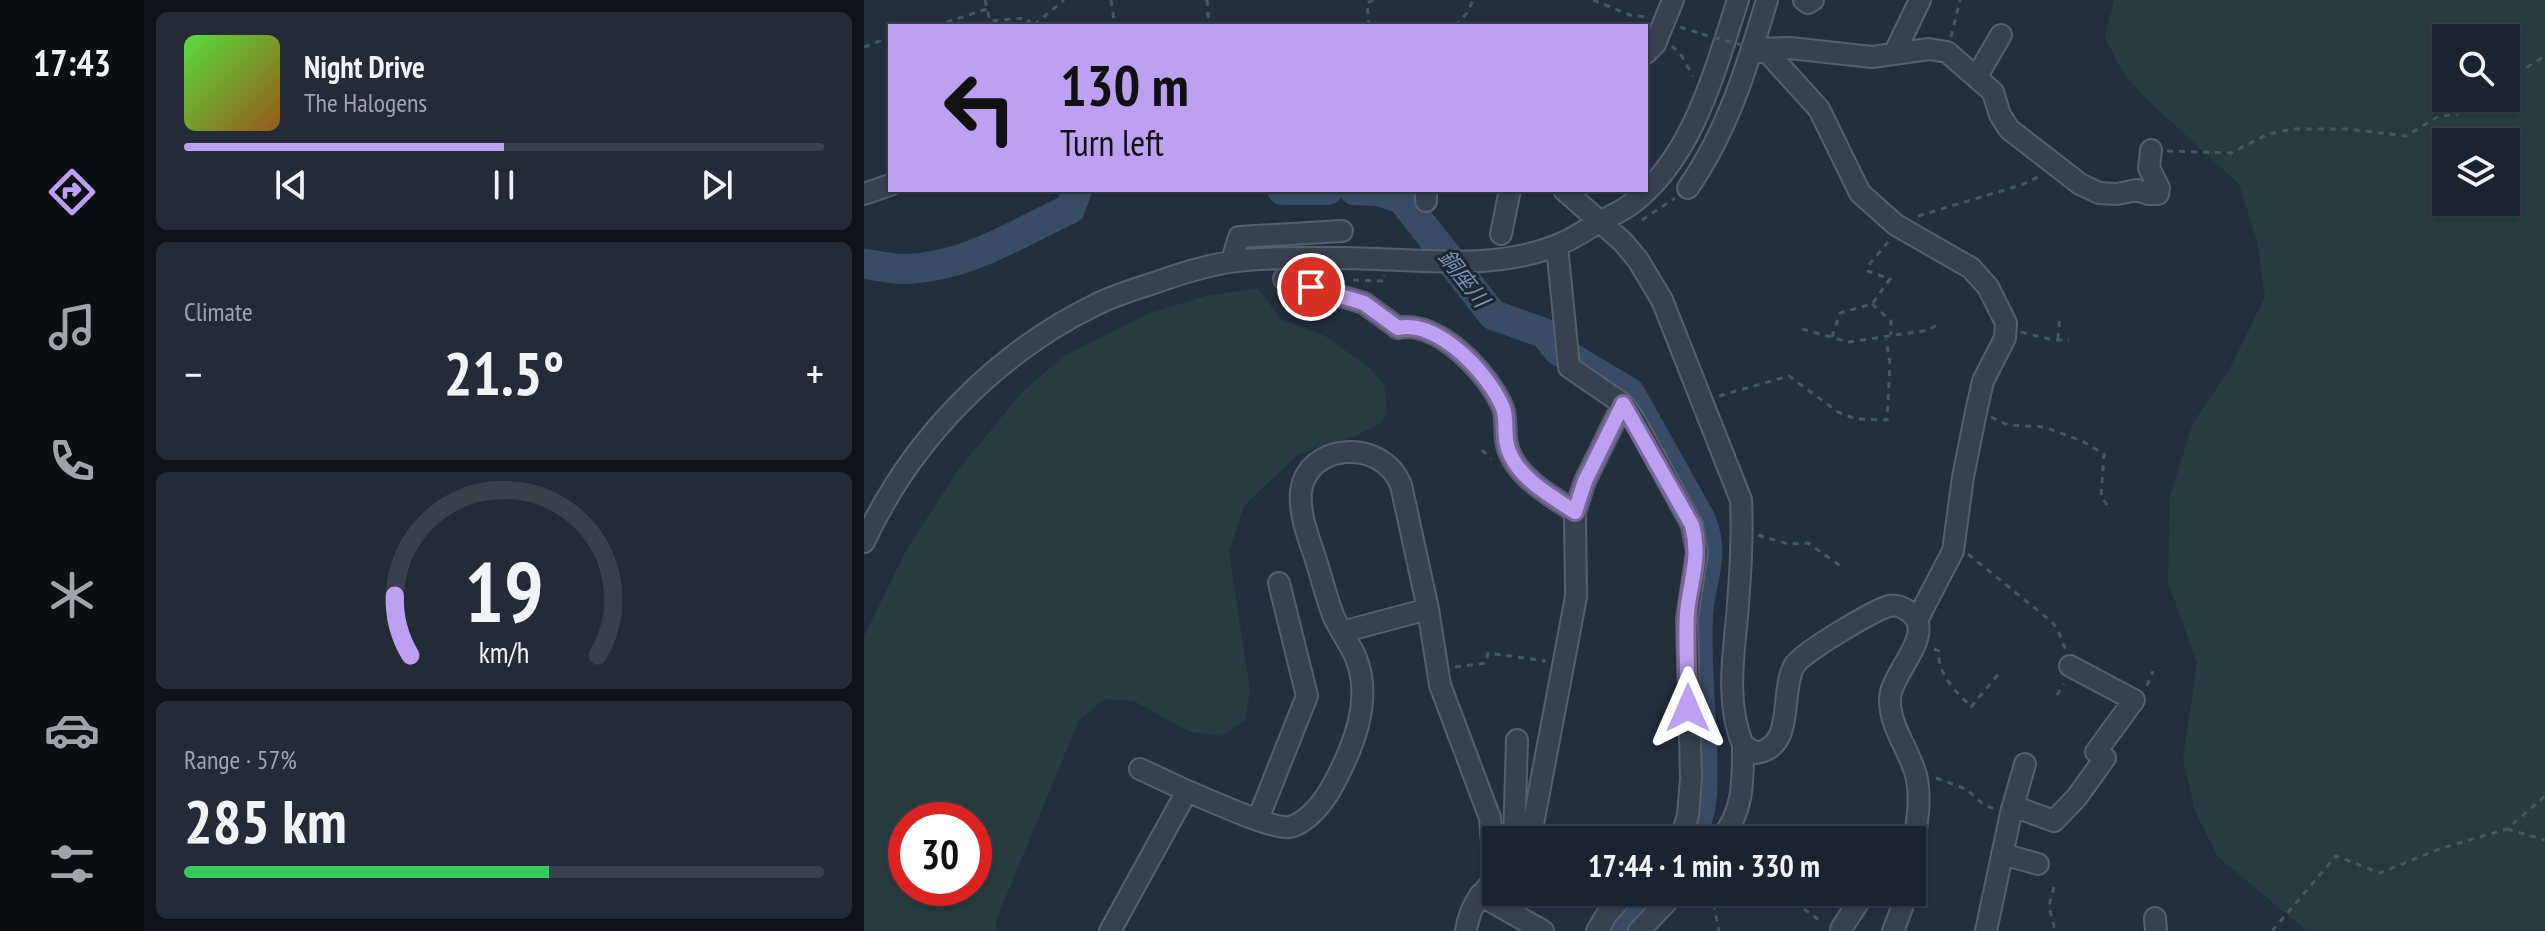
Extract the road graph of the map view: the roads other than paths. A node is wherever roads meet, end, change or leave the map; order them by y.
1 (1673, 0) edge
2 (1728, 0) edge
3 (1738, 0) edge
4 (1767, 0) edge
5 (1804, 0) edge
6 (1813, 0) edge
7 (1920, 0) edge
8 (2001, 35) dead end
9 (1749, 48) junction
10 (1648, 51) edge
11 (1894, 54) junction
12 (1977, 76) junction
13 (2151, 150) road end
14 (888, 186) edge
15 (1648, 186) edge
16 (1688, 188) road end
17 (1510, 192) edge
18 (1566, 192) edge
19 (1643, 192) edge
20 (864, 194) edge
21 (1602, 221) junction
22 (1342, 231) dead end
23 (1501, 234) dead end
24 (1557, 246) junction
25 (1232, 261) junction
26 (1330, 279) dead end
27 (1623, 404) junction
28 (1575, 512) junction
29 (864, 542) edge
30 (1279, 583) dead end
31 (1428, 609) junction
32 (1917, 620) junction
33 (1342, 632) junction
34 (2070, 666) road end
35 (1517, 740) dead end
36 (1743, 745) junction
37 (2025, 764) dead end
38 (1140, 769) dead end
39 (1187, 791) junction
40 (2012, 810) junction
41 (1258, 819) junction
42 (1491, 826) edge
43 (1514, 826) edge
44 (1533, 826) edge
45 (1685, 826) edge
46 (1729, 826) edge
47 (1916, 826) edge
48 (2002, 854) junction
49 (2038, 864) dead end
50 (1480, 895) joint
51 (1614, 906) edge
52 (1663, 906) edge
53 (1856, 906) edge
54 (1903, 906) edge
55 (1841, 929) road end
56 (1110, 931) edge
57 (1466, 931) edge
58 (1543, 931) edge
59 (1597, 931) edge
60 (1639, 931) edge
61 (1893, 931) edge
62 (1986, 931) edge

1 - 10 street
2 - 3 street
3 - 15 street
4 - 9 street
5 - 6 street
7 - 11 street
8 - 12 street
9 - 11 street
9 - 16 street
9 - 32 street
11 - 12 street
12 - 13 street
14 - 20 street
17 - 23 street
18 - 21 street
19 - 21 street
21 - 24 street
21 - 36 street
22 - 25 street
24 - 25 street
24 - 27 street
25 - 29 street
26 - 28 street
27 - 28 street
27 - 45 street
28 - 44 street
30 - 41 street
31 - 33 street
31 - 33 street
31 - 42 street
32 - 36 street
32 - 47 street
33 - 41 street
34 - 40 street
35 - 43 street
36 - 46 street
37 - 40 street
38 - 39 street
39 - 41 street
39 - 56 street
40 - 48 street
48 - 49 street
48 - 62 street
50 - 57 street
50 - 58 street
51 - 59 street
52 - 60 street
53 - 55 street
54 - 61 street

